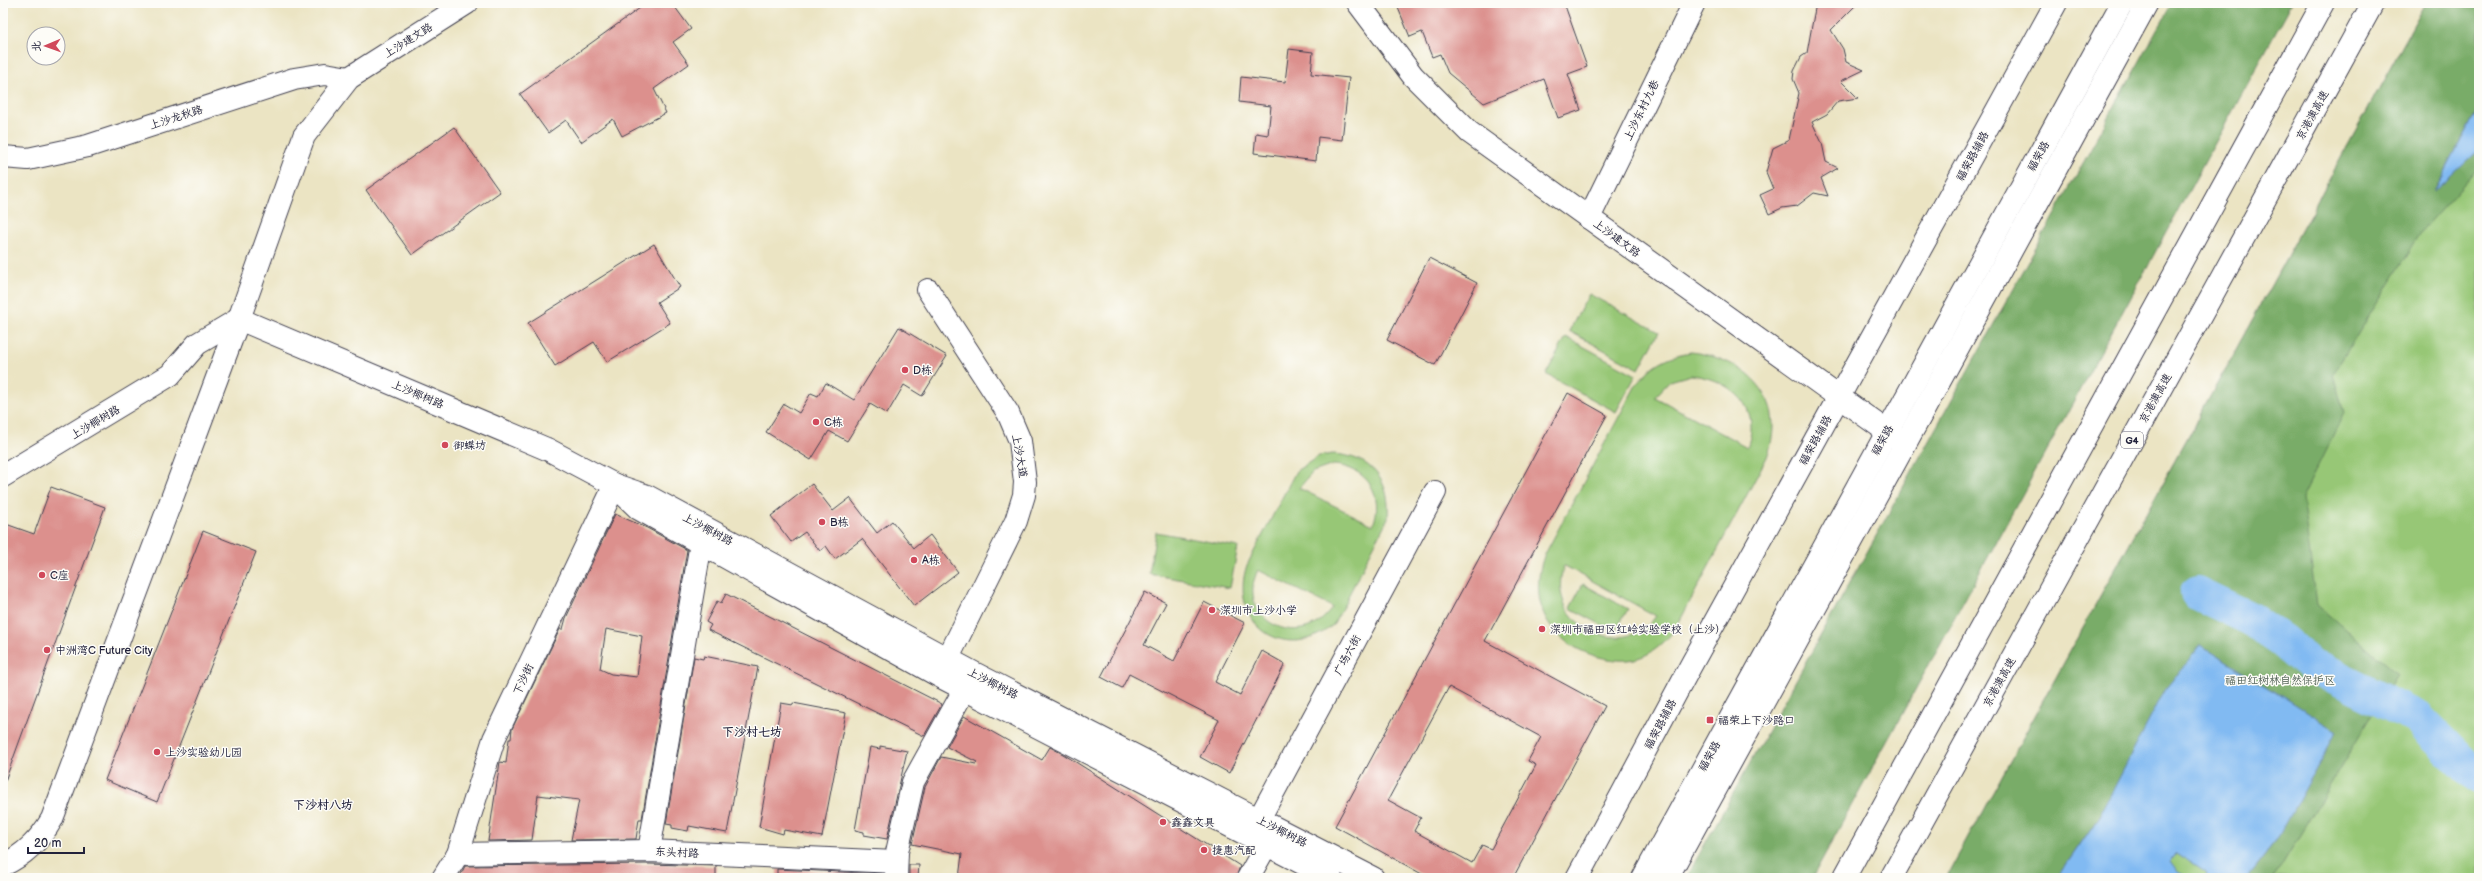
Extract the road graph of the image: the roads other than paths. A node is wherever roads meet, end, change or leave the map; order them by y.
1 (467, 3) edge
2 (1358, 3) edge
3 (1694, 3) edge
4 (2056, 3) edge
5 (2122, 3) edge
6 (2146, 3) edge
7 (2323, 3) edge
8 (2373, 3) edge
9 (349, 78) junction
10 (3, 158) edge
11 (1589, 218) junction
12 (928, 290) dead end
13 (239, 319) junction
14 (1839, 397) junction
15 (1896, 438) junction
16 (3, 476) edge
17 (615, 485) junction
18 (1435, 492) dead end
19 (702, 535) junction
20 (943, 667) junction
21 (969, 681) junction
22 (1259, 819) junction
23 (1267, 844) junction
24 (649, 851) junction
25 (458, 854) junction
26 (3, 865) edge
27 (896, 870) edge
28 (443, 878) edge
29 (1248, 878) edge
30 (1331, 878) edge
31 (1373, 878) edge
32 (1576, 878) edge
33 (1643, 878) edge
34 (1667, 878) edge
35 (1844, 878) edge
36 (1891, 878) edge

1 - 9 main road, 上沙建文路
2 - 11 main road, 上沙建文路
3 - 11 main road, 上沙东村九巷
4 - 14 main road, 福荣路辅路
5 - 15 main road, 福荣路
6 - 15 main road, 福荣路
7 - 35 main road
8 - 36 main road, 京港澳高速 / G4
9 - 10 main road, 上沙龙秋路
9 - 13 main road
11 - 14 main road, 上沙建文路
12 - 20 main road, 上沙大道
13 - 16 main road, 上沙椰树路
13 - 17 main road, 上沙椰树路
13 - 26 main road
14 - 15 main road, 上沙建文路
14 - 32 main road, 福荣路辅路
15 - 33 main road, 福荣路
15 - 34 main road, 福荣路
17 - 19 main road, 上沙椰树路
17 - 25 main road, 下沙街
18 - 22 main road, 广场六街
19 - 20 main road, 上沙椰树路
19 - 24 main road
20 - 21 main road, 上沙椰树路
21 - 22 main road, 上沙椰树路
21 - 23 main road, 上沙椰树路
21 - 27 main road
22 - 31 main road, 上沙椰树路
23 - 29 main road
23 - 30 main road, 上沙椰树路
24 - 25 main road, 东头村路
24 - 27 main road, 东头村路
25 - 28 main road, 下沙街

